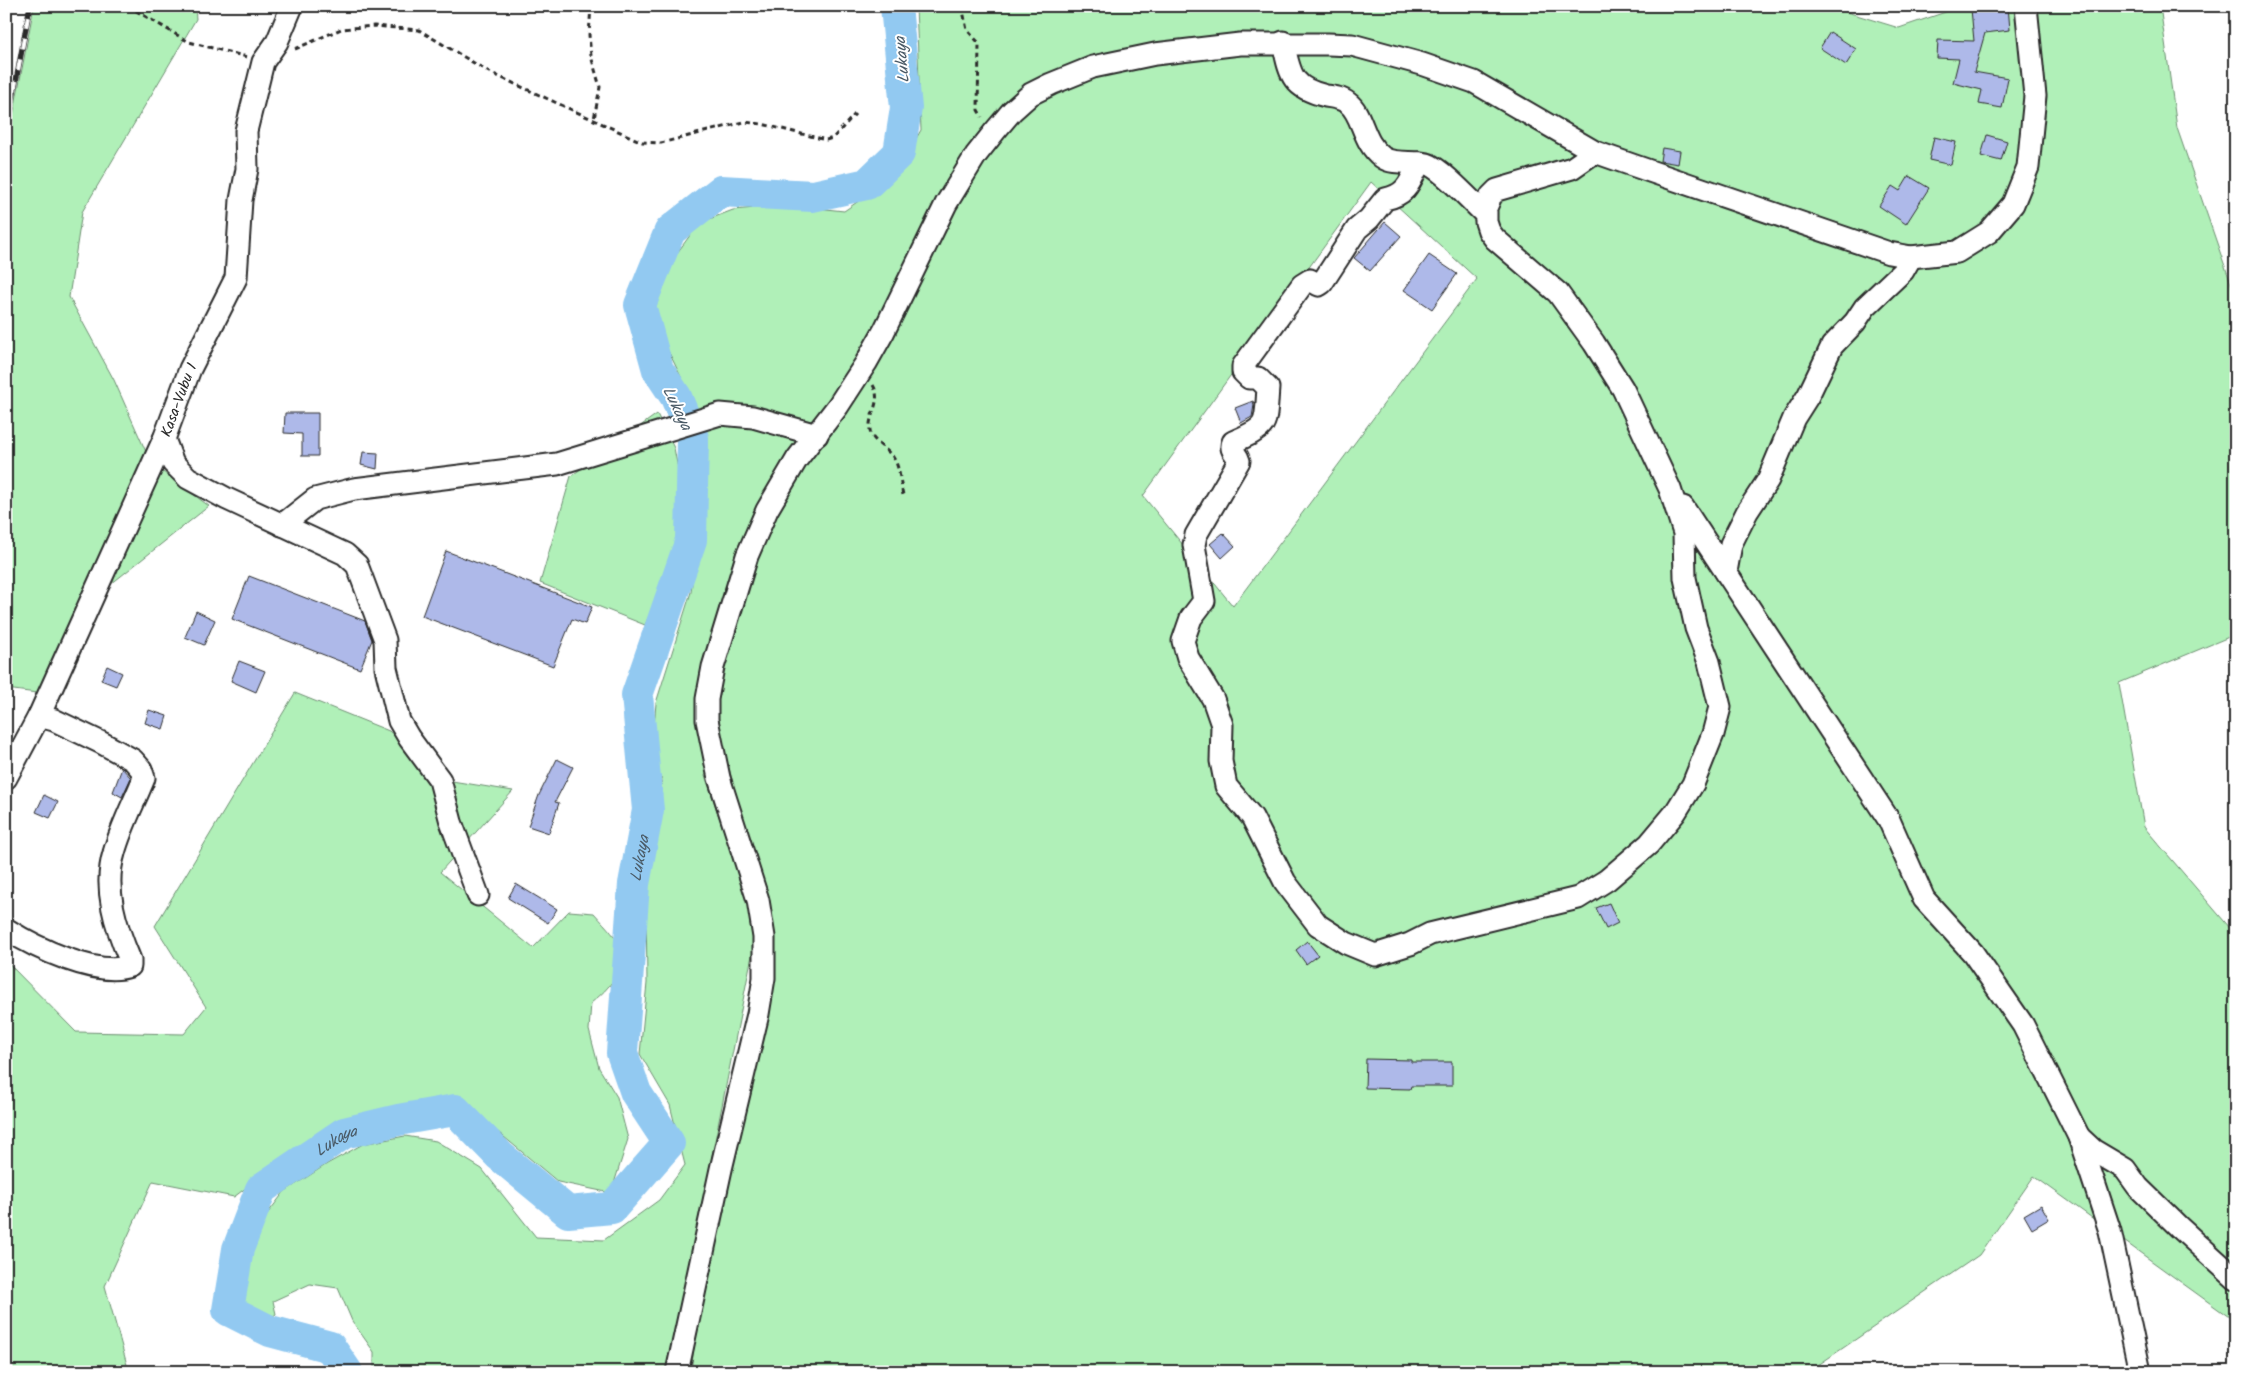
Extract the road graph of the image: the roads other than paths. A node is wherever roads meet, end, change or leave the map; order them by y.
1 (292, 6) edge
2 (2026, 6) edge
3 (1283, 42) junction
4 (1595, 152) junction
5 (1419, 163) junction
6 (1485, 214) junction
7 (1911, 257) junction
8 (817, 435) junction
9 (164, 439) junction
10 (1670, 488) junction
11 (282, 525) junction
12 (1726, 572) junction
13 (39, 716) junction
14 (6, 778) edge
15 (478, 895) dead end
16 (6, 929) edge
17 (2078, 1137) junction
18 (2236, 1278) edge
19 (677, 1372) edge
20 (2140, 1372) edge

1 - 9 street, Kasa-Vubu 1
2 - 7 street
3 - 4 street
3 - 5 street
3 - 8 street
4 - 6 street
4 - 7 street
5 - 6 street
5 - 10 street
6 - 10 street
7 - 12 street
8 - 11 street
8 - 19 street
9 - 11 street
9 - 13 street, Kasa-Vubu 1
10 - 12 street
11 - 15 street
12 - 17 street
13 - 14 street, Kasa-Vubu 1
13 - 16 street
17 - 18 street
17 - 20 street

